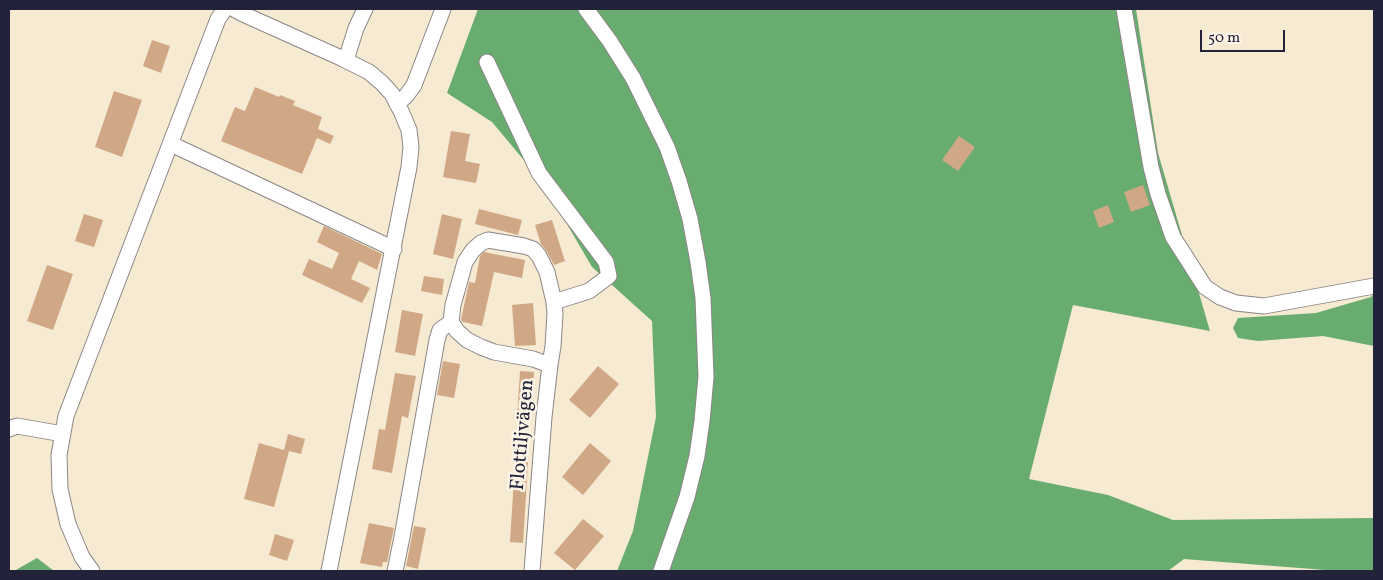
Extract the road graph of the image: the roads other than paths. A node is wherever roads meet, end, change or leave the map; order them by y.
1 (225, 9) edge
2 (234, 9) edge
3 (365, 9) edge
4 (443, 9) edge
5 (586, 9) edge
6 (1124, 9) edge
7 (346, 60) junction
8 (487, 62) dead end
9 (397, 104) junction
10 (171, 144) junction
11 (394, 249) junction
12 (1374, 286) edge
13 (554, 302) junction
14 (451, 322) junction
15 (550, 366) junction
16 (9, 429) edge
17 (63, 434) junction
18 (92, 571) edge
19 (329, 571) edge
20 (395, 571) edge
21 (532, 571) edge
22 (661, 571) edge

1 - 10 street
2 - 7 street
3 - 7 street
4 - 9 street
5 - 22 street
6 - 12 street
7 - 9 street
8 - 13 street
9 - 11 street
10 - 11 street
10 - 17 street
11 - 19 street
13 - 14 street
13 - 15 street, Flottiljvägen
14 - 15 street
14 - 20 street
15 - 21 street, Flottiljvägen
16 - 17 street
17 - 18 street

